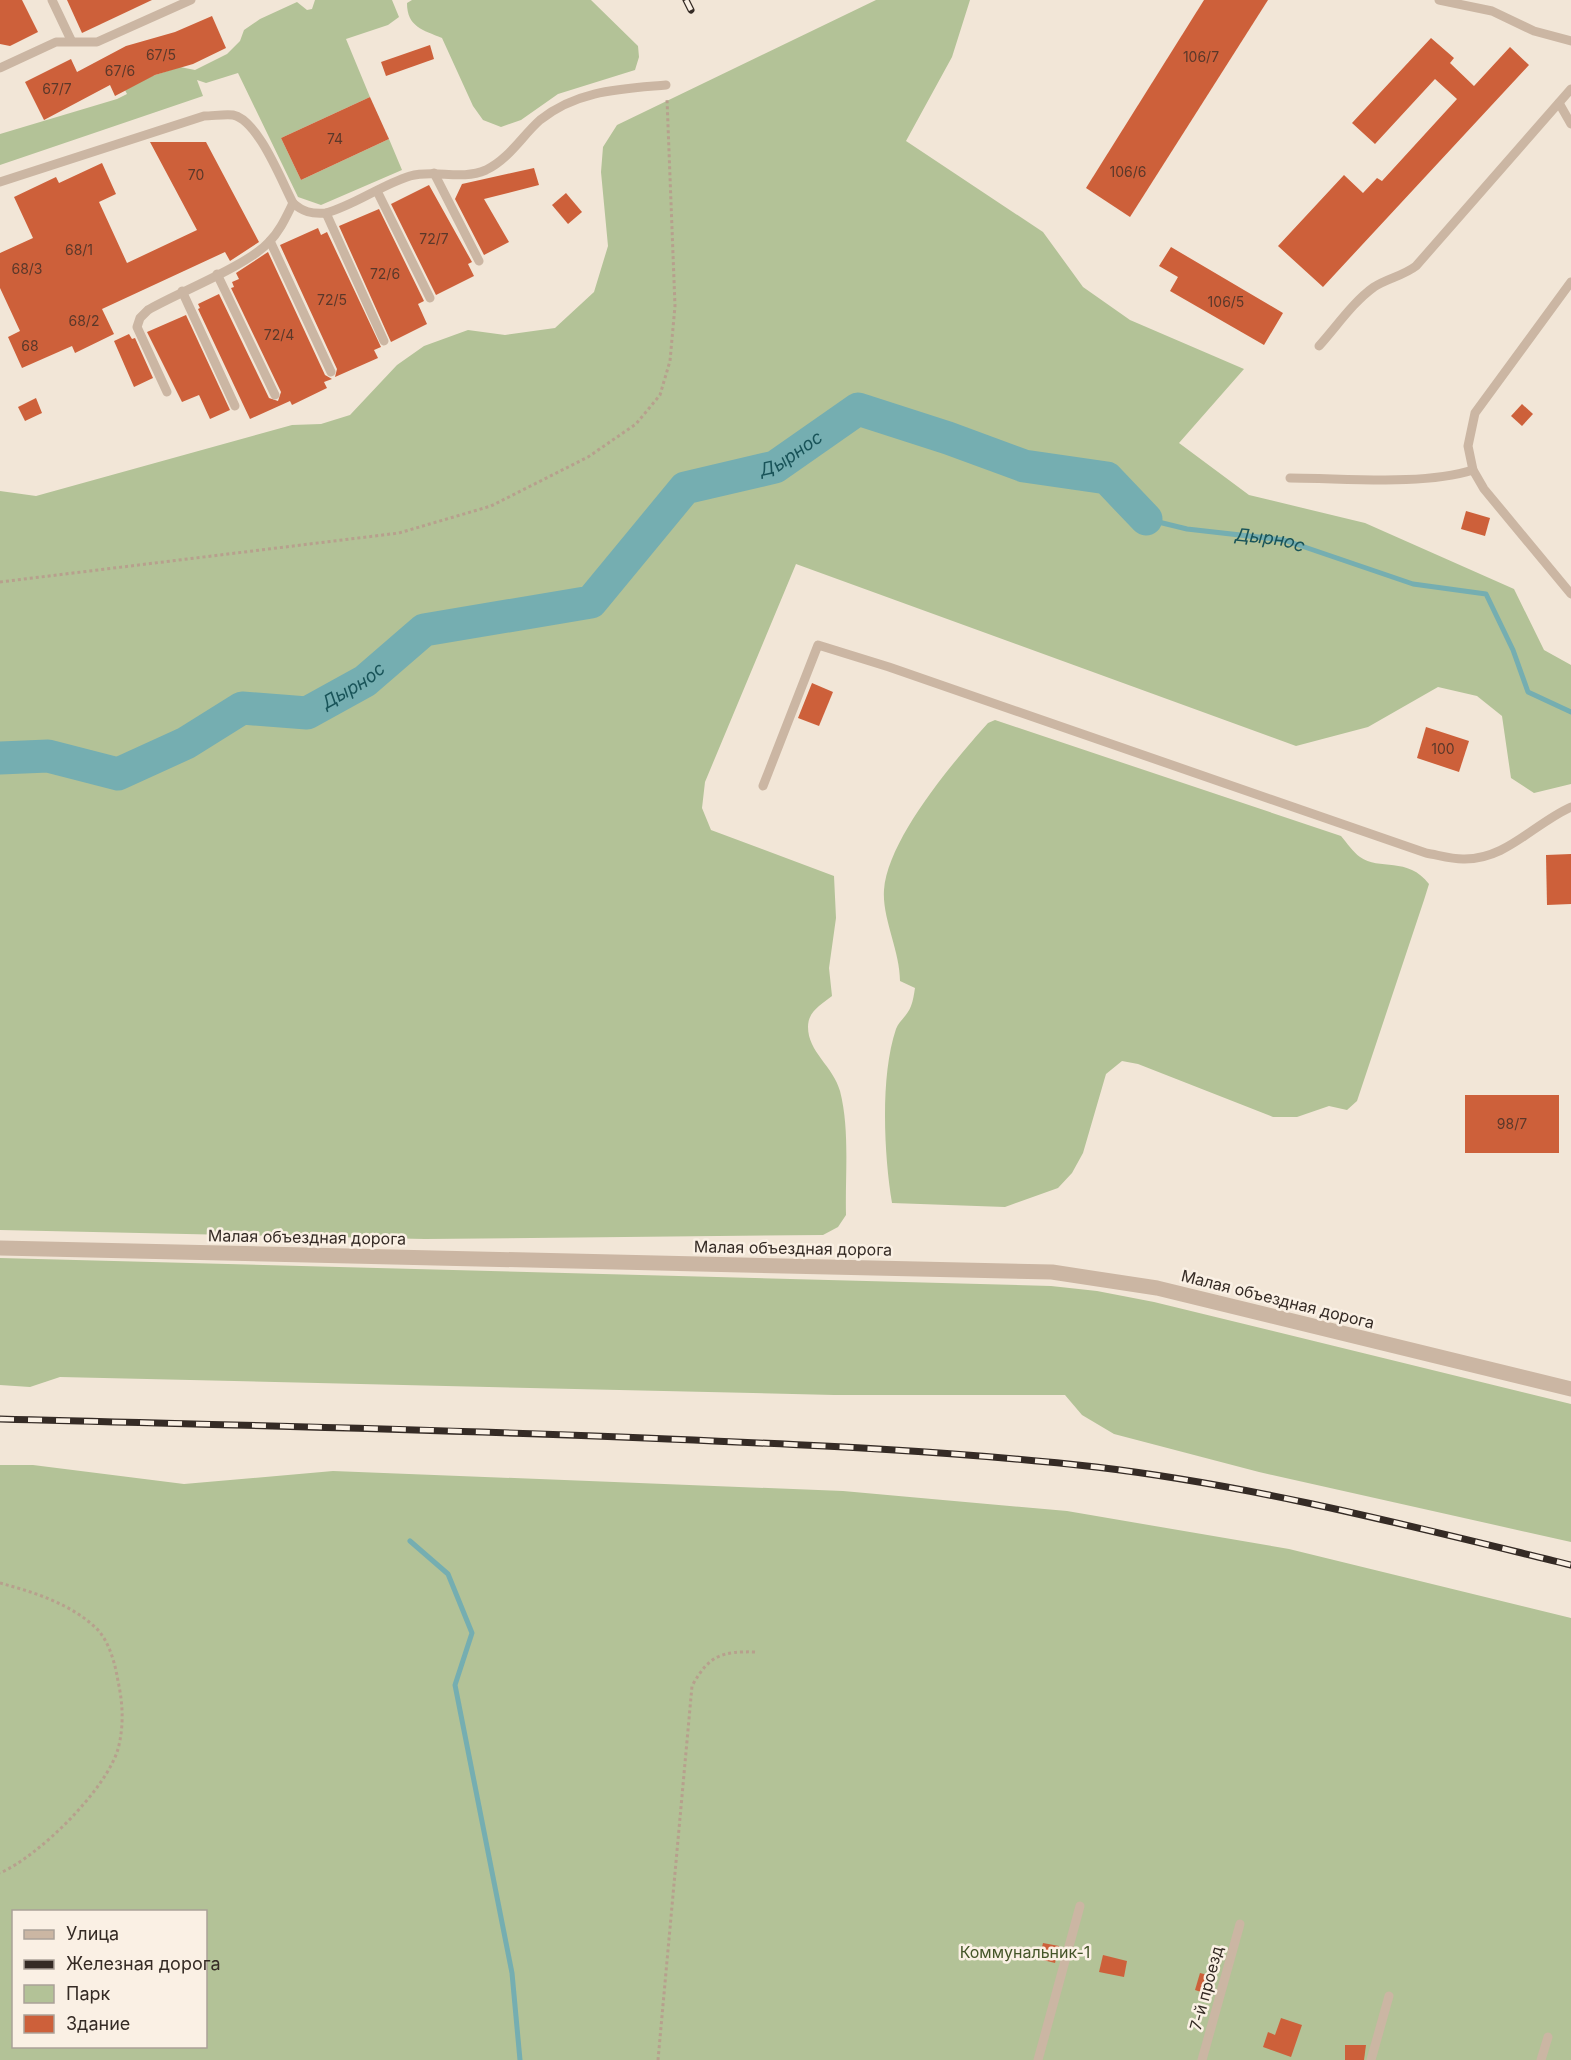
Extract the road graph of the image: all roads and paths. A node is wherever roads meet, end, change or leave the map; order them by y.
1 (52, 0) edge
2 (191, 0) edge
3 (1439, 0) edge
4 (1473, 3) edge
5 (71, 40) junction
6 (1571, 41) edge
7 (0, 68) edge
8 (666, 85) joint
9 (1571, 90) edge
10 (1558, 104) junction
11 (1571, 124) edge
12 (434, 173) junction
13 (0, 182) edge
14 (377, 191) junction
15 (293, 203) junction
16 (326, 213) junction
17 (270, 241) junction
18 (479, 261) dead end
19 (217, 274) junction
20 (1571, 282) edge
21 (182, 291) junction
22 (430, 298) dead end
23 (384, 341) dead end
24 (1319, 346) dead end
25 (331, 372) dead end
26 (167, 392) dead end
27 (275, 395) dead end
28 (235, 406) dead end
29 (1473, 470) junction
30 (1290, 478) dead end
31 (0, 582) edge
32 (1571, 594) edge
33 (763, 786) dead end
34 (1571, 807) edge
35 (0, 1248) edge
36 (1571, 1389) edge
37 (0, 1582) edge
38 (756, 1652) dead end
39 (0, 1873) edge
40 (1080, 1905) dead end
41 (1240, 1924) dead end
42 (1389, 1996) dead end
43 (1548, 2037) dead end
44 (658, 2060) edge
45 (1038, 2060) edge
46 (1202, 2060) edge
47 (1371, 2060) edge
48 (1541, 2060) edge

1 - 5 lane
2 - 5 lane
3 - 4 lane
4 - 6 lane
5 - 7 lane
8 - 12 lane
8 - 31 path
9 - 10 lane
10 - 11 lane
10 - 24 lane
12 - 14 lane
12 - 18 lane
13 - 15 lane
14 - 16 lane
14 - 22 lane
15 - 16 lane
15 - 17 lane
16 - 23 lane
17 - 19 lane
17 - 25 lane
19 - 21 lane
19 - 27 lane
20 - 29 lane
21 - 26 lane
21 - 28 lane
29 - 30 lane
29 - 32 lane
33 - 34 lane
35 - 36 street, Малая объездная дорога
37 - 39 path
38 - 44 path
40 - 45 lane
41 - 46 lane, 7-й проезд
42 - 47 lane
43 - 48 lane

